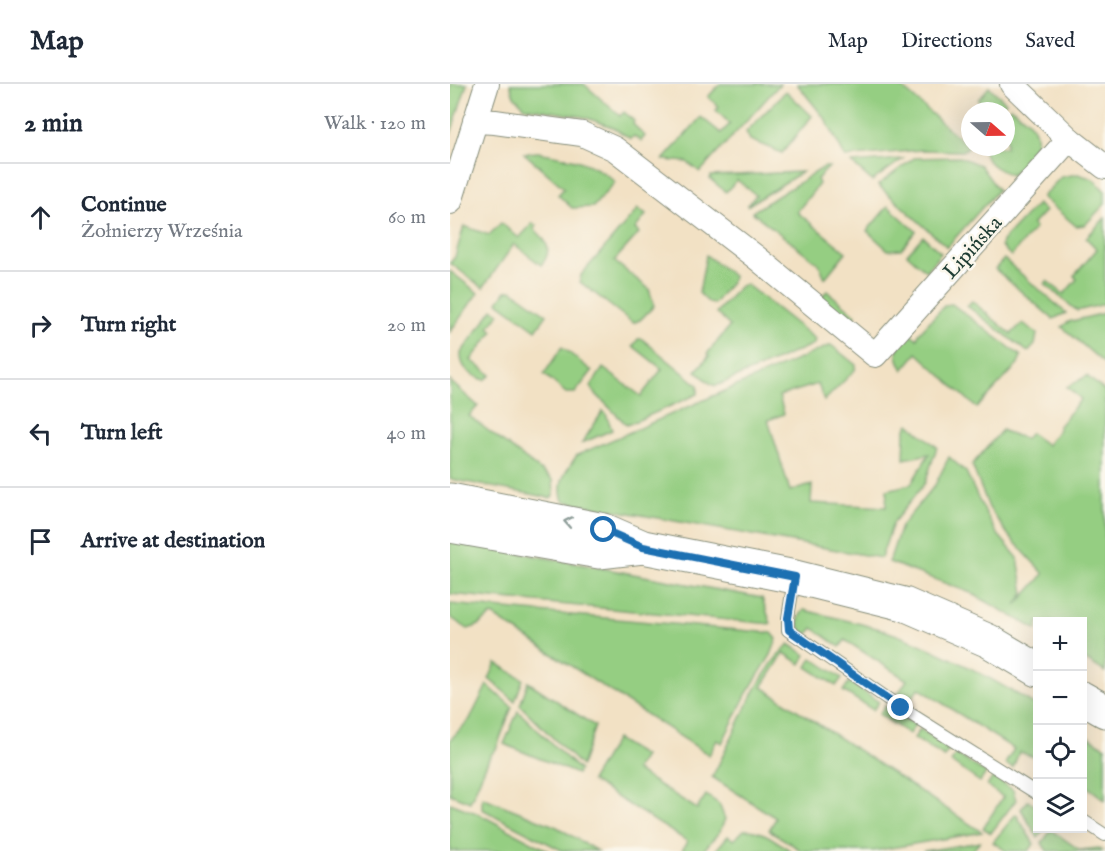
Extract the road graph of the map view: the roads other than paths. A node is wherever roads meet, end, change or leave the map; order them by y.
1 (487, 84) edge
2 (1012, 84) edge
3 (475, 121) junction
4 (1069, 139) junction
5 (1105, 167) edge
6 (450, 202) edge
7 (450, 500) edge
8 (450, 526) edge
9 (643, 547) junction
10 (795, 577) junction
11 (1033, 667) edge
12 (1087, 700) edge
13 (1105, 711) edge
14 (1033, 791) edge
15 (1087, 823) edge
16 (1105, 835) edge

1 - 3 street
2 - 4 street
3 - 4 street, Lipińska
3 - 6 street
4 - 5 street
9 -> 7 main road
8 - 9 main road
9 - 10 main road
10 - 11 main road
10 - 14 lane
12 - 13 main road
15 - 16 lane

